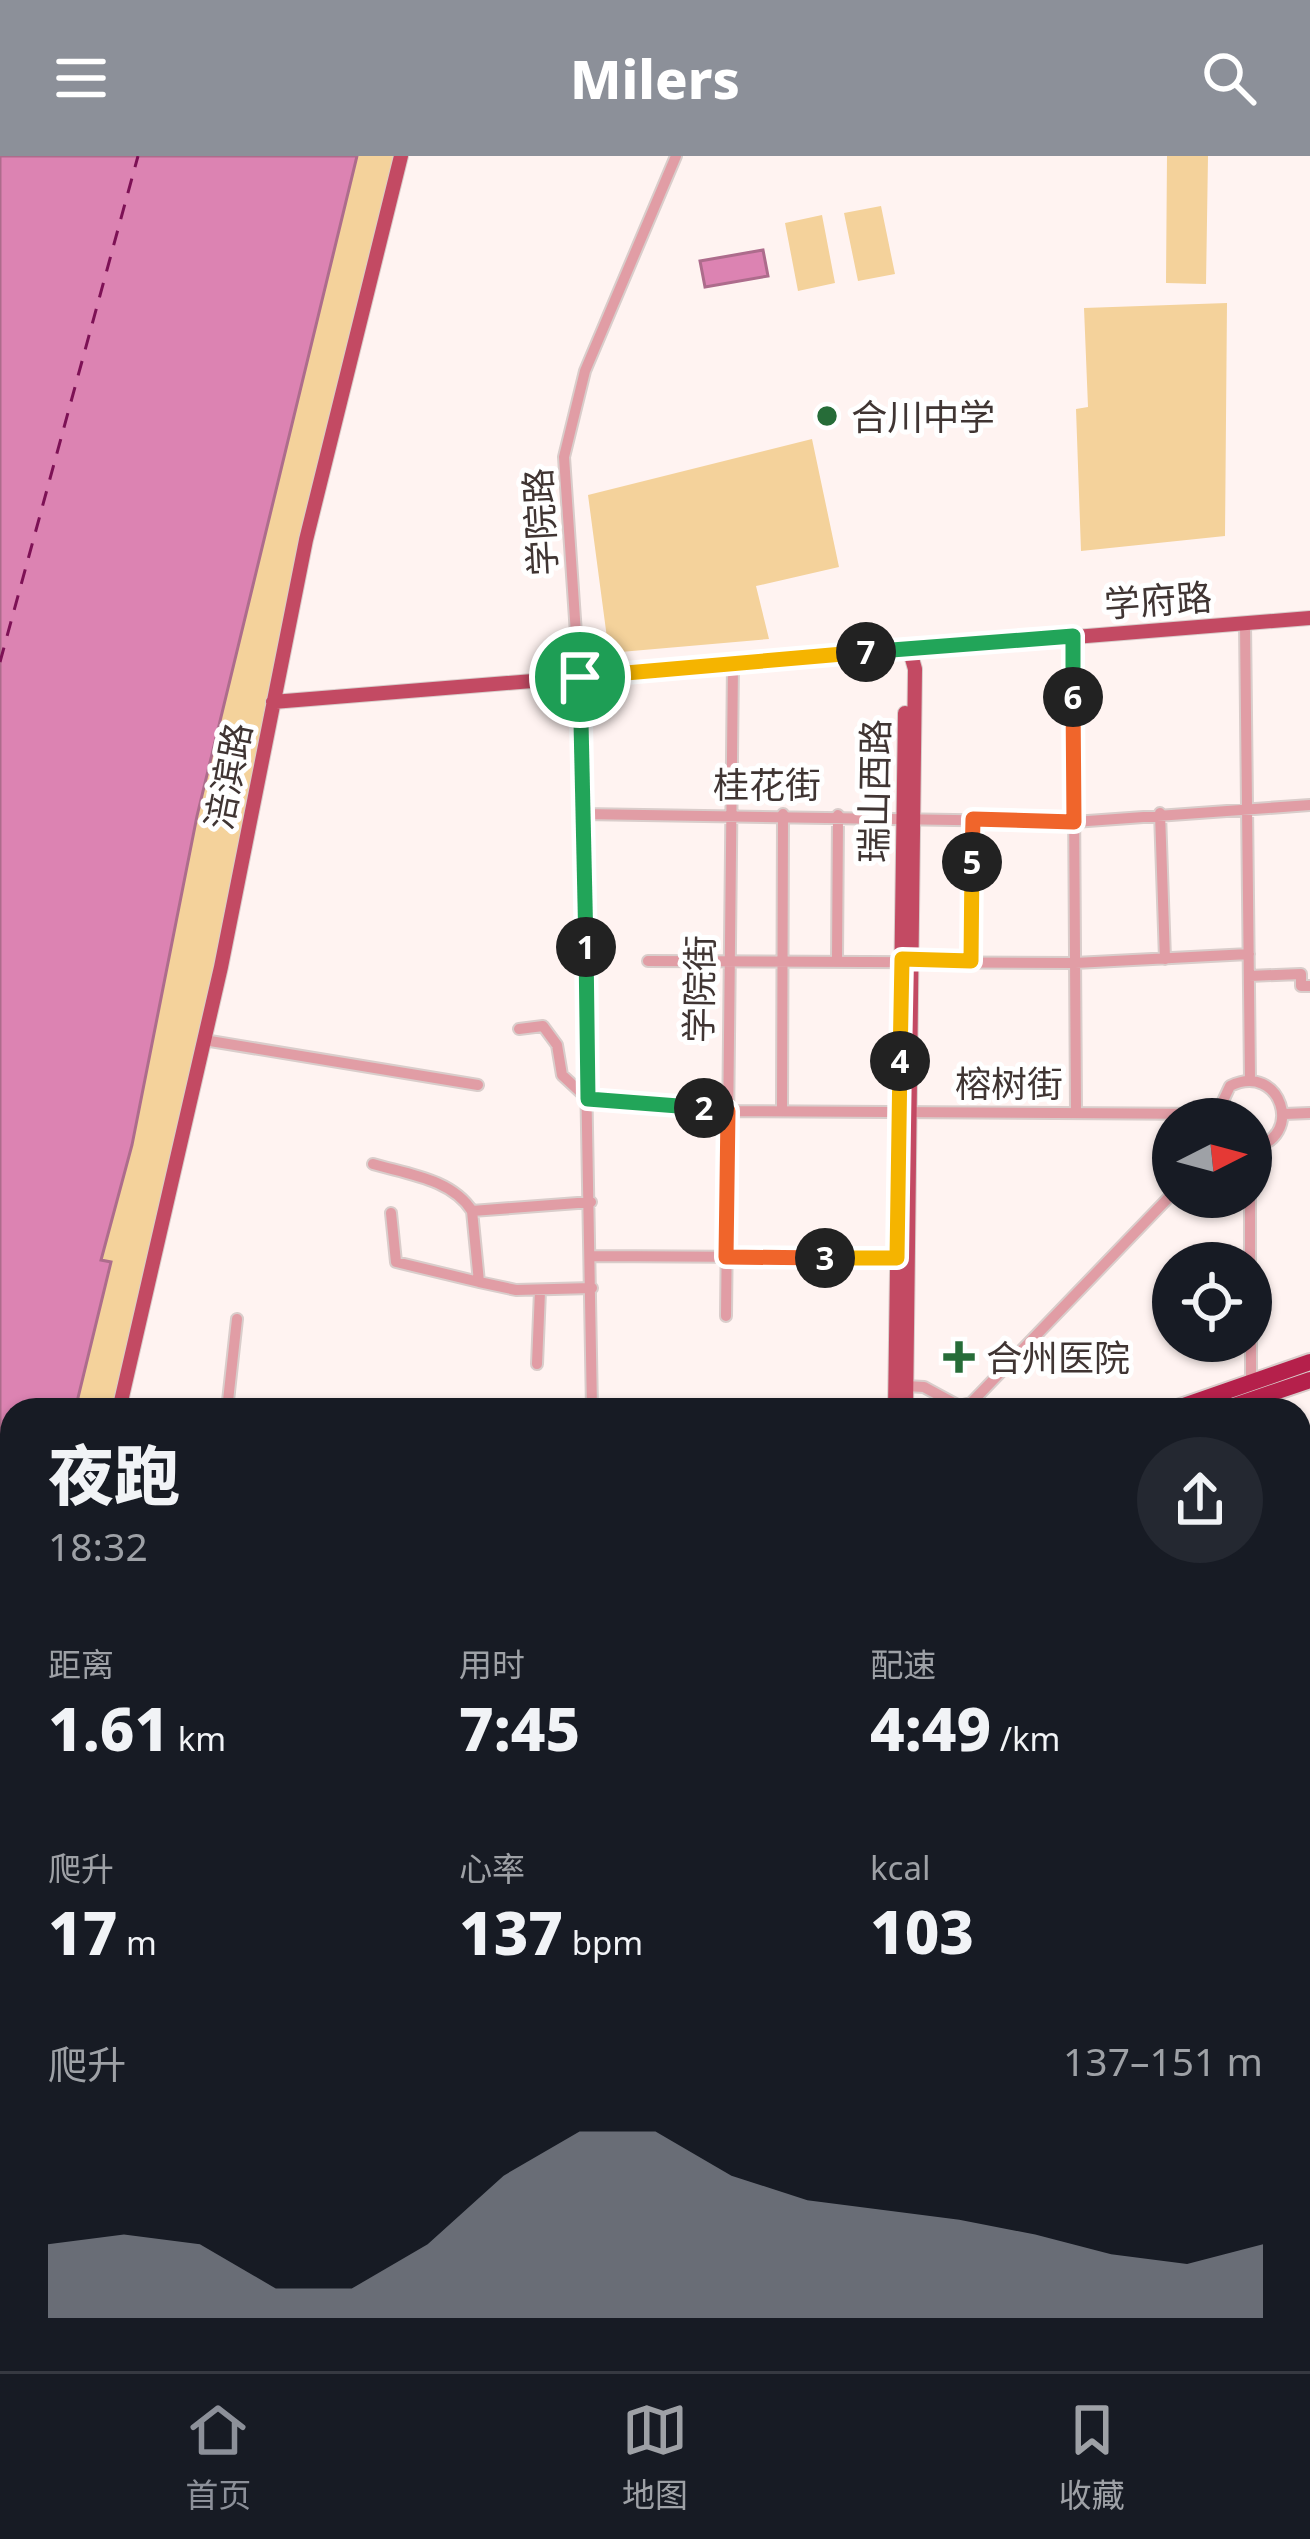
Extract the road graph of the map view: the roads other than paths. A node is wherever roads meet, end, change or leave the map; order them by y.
1 (401, 156) edge
2 (676, 156) edge
3 (1310, 618) edge
4 (1245, 623) junction
5 (1073, 636) junction
6 (909, 648) junction
7 (733, 664) junction
8 (580, 677) junction
9 (273, 702) junction
10 (1310, 805) edge
11 (1247, 807) junction
12 (1160, 813) junction
13 (583, 814) junction
14 (731, 814) junction
15 (783, 814) junction
16 (838, 815) junction
17 (909, 816) junction
18 (973, 819) junction
19 (1074, 822) junction
20 (1249, 954) junction
21 (1165, 958) junction
22 (907, 959) junction
23 (729, 960) junction
24 (783, 960) junction
25 (837, 960) junction
26 (648, 961) dead end
27 (971, 961) junction
28 (1075, 964) junction
29 (1249, 976) junction
30 (1310, 986) edge
31 (519, 1029) dead end
32 (204, 1040) junction
33 (1250, 1080) junction
34 (478, 1084) dead end
35 (1224, 1098) edge
36 (588, 1099) junction
37 (728, 1111) junction
38 (782, 1111) junction
39 (904, 1112) junction
40 (1076, 1113) junction
41 (1310, 1113) edge
42 (1284, 1114) junction
43 (1152, 1115) edge
44 (1272, 1138) edge
45 (373, 1164) dead end
46 (591, 1202) junction
47 (472, 1210) junction
48 (392, 1214) dead end
49 (1152, 1215) edge
50 (592, 1256) junction
51 (726, 1257) junction
52 (902, 1258) junction
53 (479, 1282) junction
54 (592, 1288) junction
55 (540, 1291) junction
56 (726, 1316) dead end
57 (237, 1319) dead end
58 (1251, 1362) edge
59 (1310, 1362) edge
60 (537, 1364) dead end
61 (1310, 1380) edge
62 (1251, 1383) junction
63 (900, 1388) junction
64 (122, 1398) edge
65 (228, 1398) edge
66 (592, 1398) edge
67 (896, 1398) edge
68 (903, 1398) edge
69 (940, 1398) edge
70 (976, 1398) edge
71 (1207, 1398) edge
72 (1257, 1398) edge

1 - 9 main road, 涪滨路
2 - 8 street, 学院路
3 - 4 main road, 学府路
4 - 5 main road, 学府路
4 - 11 street
5 - 6 main road, 学府路
5 - 19 street
6 - 7 main road, 学府路
6 - 17 main road, 瑞山西路
7 - 8 main road, 学府路
7 - 14 street, 学院街
8 - 9 main road, 学府路
8 - 13 street, 学院路
9 - 32 main road, 涪滨路
10 - 11 street, 桂花街
11 - 12 street, 桂花街
11 - 20 street
12 - 19 street, 桂花街
12 - 21 street
13 - 14 street, 桂花街
13 - 36 street, 学院路
14 - 15 street, 桂花街
14 - 23 street, 学院街
15 - 16 street, 桂花街
15 - 24 street
16 - 17 street, 桂花街
16 - 25 street
17 - 18 street, 桂花街
17 - 22 main road, 瑞山西路
18 - 19 street, 桂花街
18 - 27 street
19 - 28 street
20 - 21 street
20 - 29 street
21 - 28 street
22 - 25 street
22 - 27 street
22 - 39 main road, 瑞山西路
23 - 24 street
23 - 26 street
23 - 37 street, 学院街
24 - 25 street
24 - 38 street
27 - 28 street
28 - 40 street
29 - 30 street
29 - 33 street
31 - 36 street
32 - 34 street
32 - 64 main road, 涪滨路
33 - 35 street
33 - 42 street
36 - 37 street, 榕树街
36 - 46 street, 学院路
37 - 38 street, 榕树街
37 - 51 street, 学院街
38 - 39 street, 榕树街
39 - 40 street, 榕树街
39 - 52 main road, 瑞山西路
40 - 43 street, 榕树街
41 - 42 street
42 - 44 street
45 - 47 street
46 - 47 street
46 - 50 street, 学院路
47 - 53 street
48 - 53 street
49 - 70 street
50 - 51 street
50 - 54 street, 学院路
51 - 52 street
51 - 56 street, 学院街
52 - 63 main road, 瑞山西路
53 - 55 street
54 - 55 street
54 - 66 street, 学院路
55 - 60 street
57 - 65 street
58 - 62 street
59 - 62 highway
61 - 72 highway
62 - 71 highway
63 - 67 main road
63 - 68 main road, 瑞山西路
63 - 69 street

